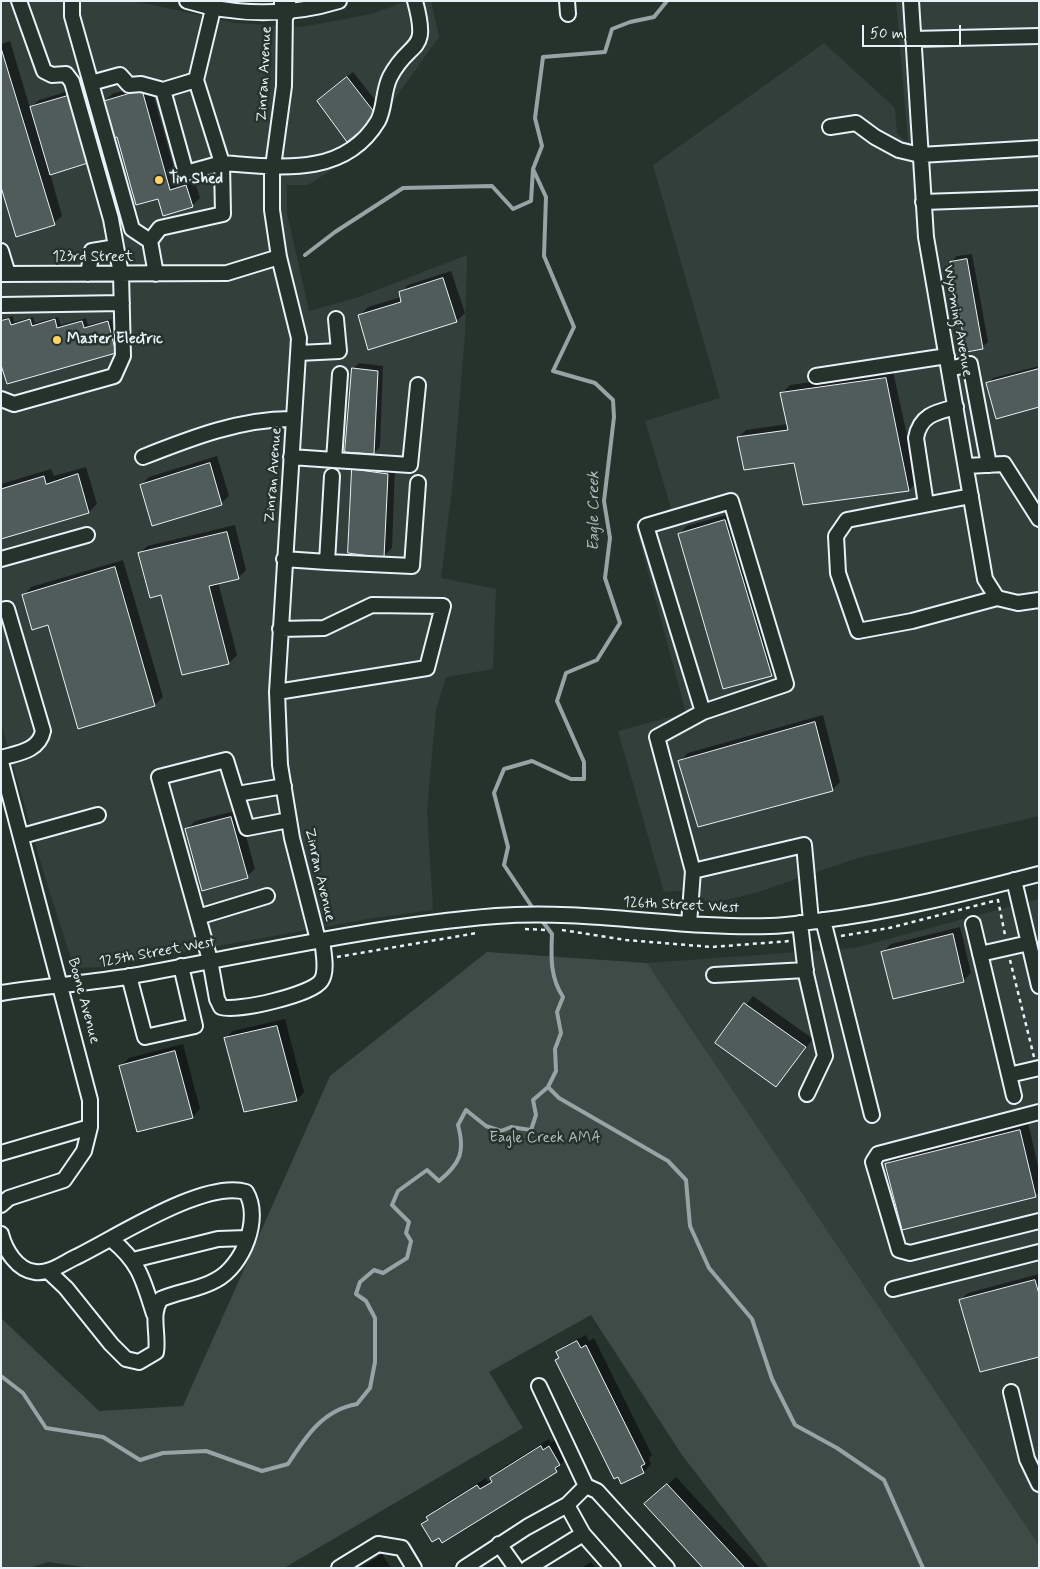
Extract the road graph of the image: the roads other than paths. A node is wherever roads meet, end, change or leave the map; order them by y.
1 (19, 1) edge
2 (72, 1) edge
3 (187, 1) edge
4 (339, 1) edge
5 (414, 1) edge
6 (911, 1) edge
7 (285, 7) edge
8 (213, 9) junction
9 (1039, 36) edge
10 (913, 38) junction
11 (196, 80) junction
12 (91, 83) junction
13 (163, 90) junction
14 (830, 127) dead end
15 (1039, 148) edge
16 (920, 155) junction
17 (222, 163) junction
18 (273, 167) junction
19 (1039, 198) edge
20 (922, 202) junction
21 (150, 241) junction
22 (116, 247) junction
23 (1, 251) edge
24 (279, 257) junction
25 (5, 274) edge
26 (88, 274) junction
27 (121, 274) junction
28 (156, 274) junction
29 (122, 303) junction
30 (1, 305) edge
31 (336, 318) dead end
32 (298, 353) junction
33 (948, 362) junction
34 (340, 374) dead end
35 (816, 376) dead end
36 (418, 385) dead end
37 (1, 400) edge
38 (956, 407) junction
39 (294, 418) junction
40 (143, 457) dead end
41 (291, 457) junction
42 (334, 460) junction
43 (989, 465) junction
44 (966, 466) junction
45 (332, 476) dead end
46 (418, 484) dead end
47 (971, 496) junction
48 (926, 504) junction
49 (1039, 519) edge
50 (87, 534) dead end
51 (1, 559) edge
52 (284, 559) junction
53 (327, 562) junction
54 (997, 598) junction
55 (1039, 600) edge
56 (1, 610) edge
57 (280, 629) junction
58 (277, 692) junction
59 (703, 712) junction
60 (1, 758) edge
61 (1, 762) edge
62 (284, 786) junction
63 (236, 794) junction
64 (98, 815) dead end
65 (290, 820) junction
66 (22, 836) junction
67 (693, 871) junction
68 (1039, 874) edge
69 (1014, 880) junction
70 (267, 896) dead end
71 (198, 917) junction
72 (811, 921) junction
73 (689, 924) junction
74 (973, 924) dead end
75 (320, 940) junction
76 (1029, 943) junction
77 (980, 954) junction
78 (210, 960) junction
79 (181, 966) junction
80 (806, 970) junction
81 (714, 975) dead end
82 (129, 976) junction
83 (61, 984) junction
84 (1039, 986) edge
85 (1, 993) edge
86 (1038, 1068) edge
87 (1009, 1075) junction
88 (807, 1094) dead end
89 (1014, 1096) dead end
90 (1039, 1112) edge
91 (872, 1115) dead end
92 (90, 1127) junction
93 (1, 1153) edge
94 (1, 1204) edge
95 (1039, 1221) edge
96 (2, 1237) edge
97 (246, 1238) junction
98 (112, 1240) junction
99 (1039, 1252) edge
100 (133, 1260) junction
101 (48, 1271) junction
102 (893, 1289) dead end
103 (154, 1314) junction
104 (539, 1386) dead end
105 (1011, 1392) dead end
106 (1039, 1484) edge
107 (586, 1486) junction
108 (567, 1505) junction
109 (583, 1534) junction
110 (499, 1544) junction
111 (339, 1568) edge
112 (414, 1568) edge
113 (464, 1568) edge
114 (516, 1568) edge
115 (528, 1568) edge
116 (613, 1568) edge
117 (667, 1568) edge

1 - 22 street
2 - 12 street
3 - 8 street
4 - 7 street
5 - 18 street
6 - 10 street, Wyoming Avenue
7 - 8 street
7 - 18 street, Zinran Avenue
8 - 11 street
9 - 10 street
10 - 16 street, Wyoming Avenue
11 - 13 street
11 - 17 street
12 - 13 street
12 - 21 street
13 - 17 street
14 - 16 street
15 - 16 street
16 - 20 street, Wyoming Avenue
17 - 18 street
17 - 21 street
18 - 24 street, Zinran Avenue
19 - 20 street
20 - 33 street, Wyoming Avenue
21 - 28 street
22 - 26 street
22 - 27 street
23 - 25 street
24 - 28 street, 123rd Street
24 - 32 street, Zinran Avenue
25 - 26 street, 123rd Street
26 - 27 street, 123rd Street
27 - 28 street, 123rd Street
27 - 29 street
29 - 30 street
29 - 37 street
31 - 32 street
32 - 39 street, Zinran Avenue
33 - 35 street
33 - 38 street, Wyoming Avenue
33 - 43 street
34 - 42 street
36 - 42 street
38 - 44 street, Wyoming Avenue
38 - 48 street
39 - 40 street
39 - 41 street, Zinran Avenue
41 - 42 street
41 - 52 street, Zinran Avenue
43 - 44 street
43 - 49 street
44 - 47 street, Wyoming Avenue
45 - 53 street
46 - 53 street
47 - 48 street
47 - 54 street, Wyoming Avenue
48 - 54 street
50 - 51 street
52 - 53 street
52 - 57 street, Zinran Avenue
54 - 55 street
56 - 60 street
57 - 58 street, Zinran Avenue
57 - 58 street
58 - 62 street, Zinran Avenue
59 - 59 street
59 - 67 street
61 - 66 street, Boone Avenue
62 - 63 street
62 - 65 street, Zinran Avenue
63 - 65 street
63 - 71 street
64 - 66 street
65 - 75 street, Zinran Avenue
66 - 83 street, Boone Avenue
67 - 72 street
67 - 73 street
68 - 69 street, 126th Street West
69 - 72 street, 126th Street West
69 - 76 street
70 - 71 street
71 - 78 street
72 - 73 street, 126th Street West
72 - 80 street
72 - 91 street
73 - 75 street, 126th Street West
74 - 77 street
75 - 78 street, 125th Street West
75 - 78 street, Zinran Avenue
76 - 77 street
76 - 84 street
77 - 87 street
78 - 79 street, 125th Street West
79 - 82 street, 125th Street West
79 - 82 street
80 - 81 street
80 - 88 street
82 - 83 street, 125th Street West
83 - 85 street, 125th Street West
83 - 92 street, Boone Avenue
86 - 87 street
87 - 89 street
90 - 95 street
92 - 93 street
92 - 94 street, Boone Avenue
96 - 101 street
97 - 98 street
97 - 100 street
97 - 103 street
98 - 100 street
98 - 101 street
99 - 102 street
100 - 103 street
101 - 103 street
104 - 107 street
105 - 106 street
107 - 108 street
107 - 117 street
108 - 109 street
108 - 110 street
109 - 115 street
109 - 116 street
110 - 113 street
110 - 114 street
111 - 112 street

